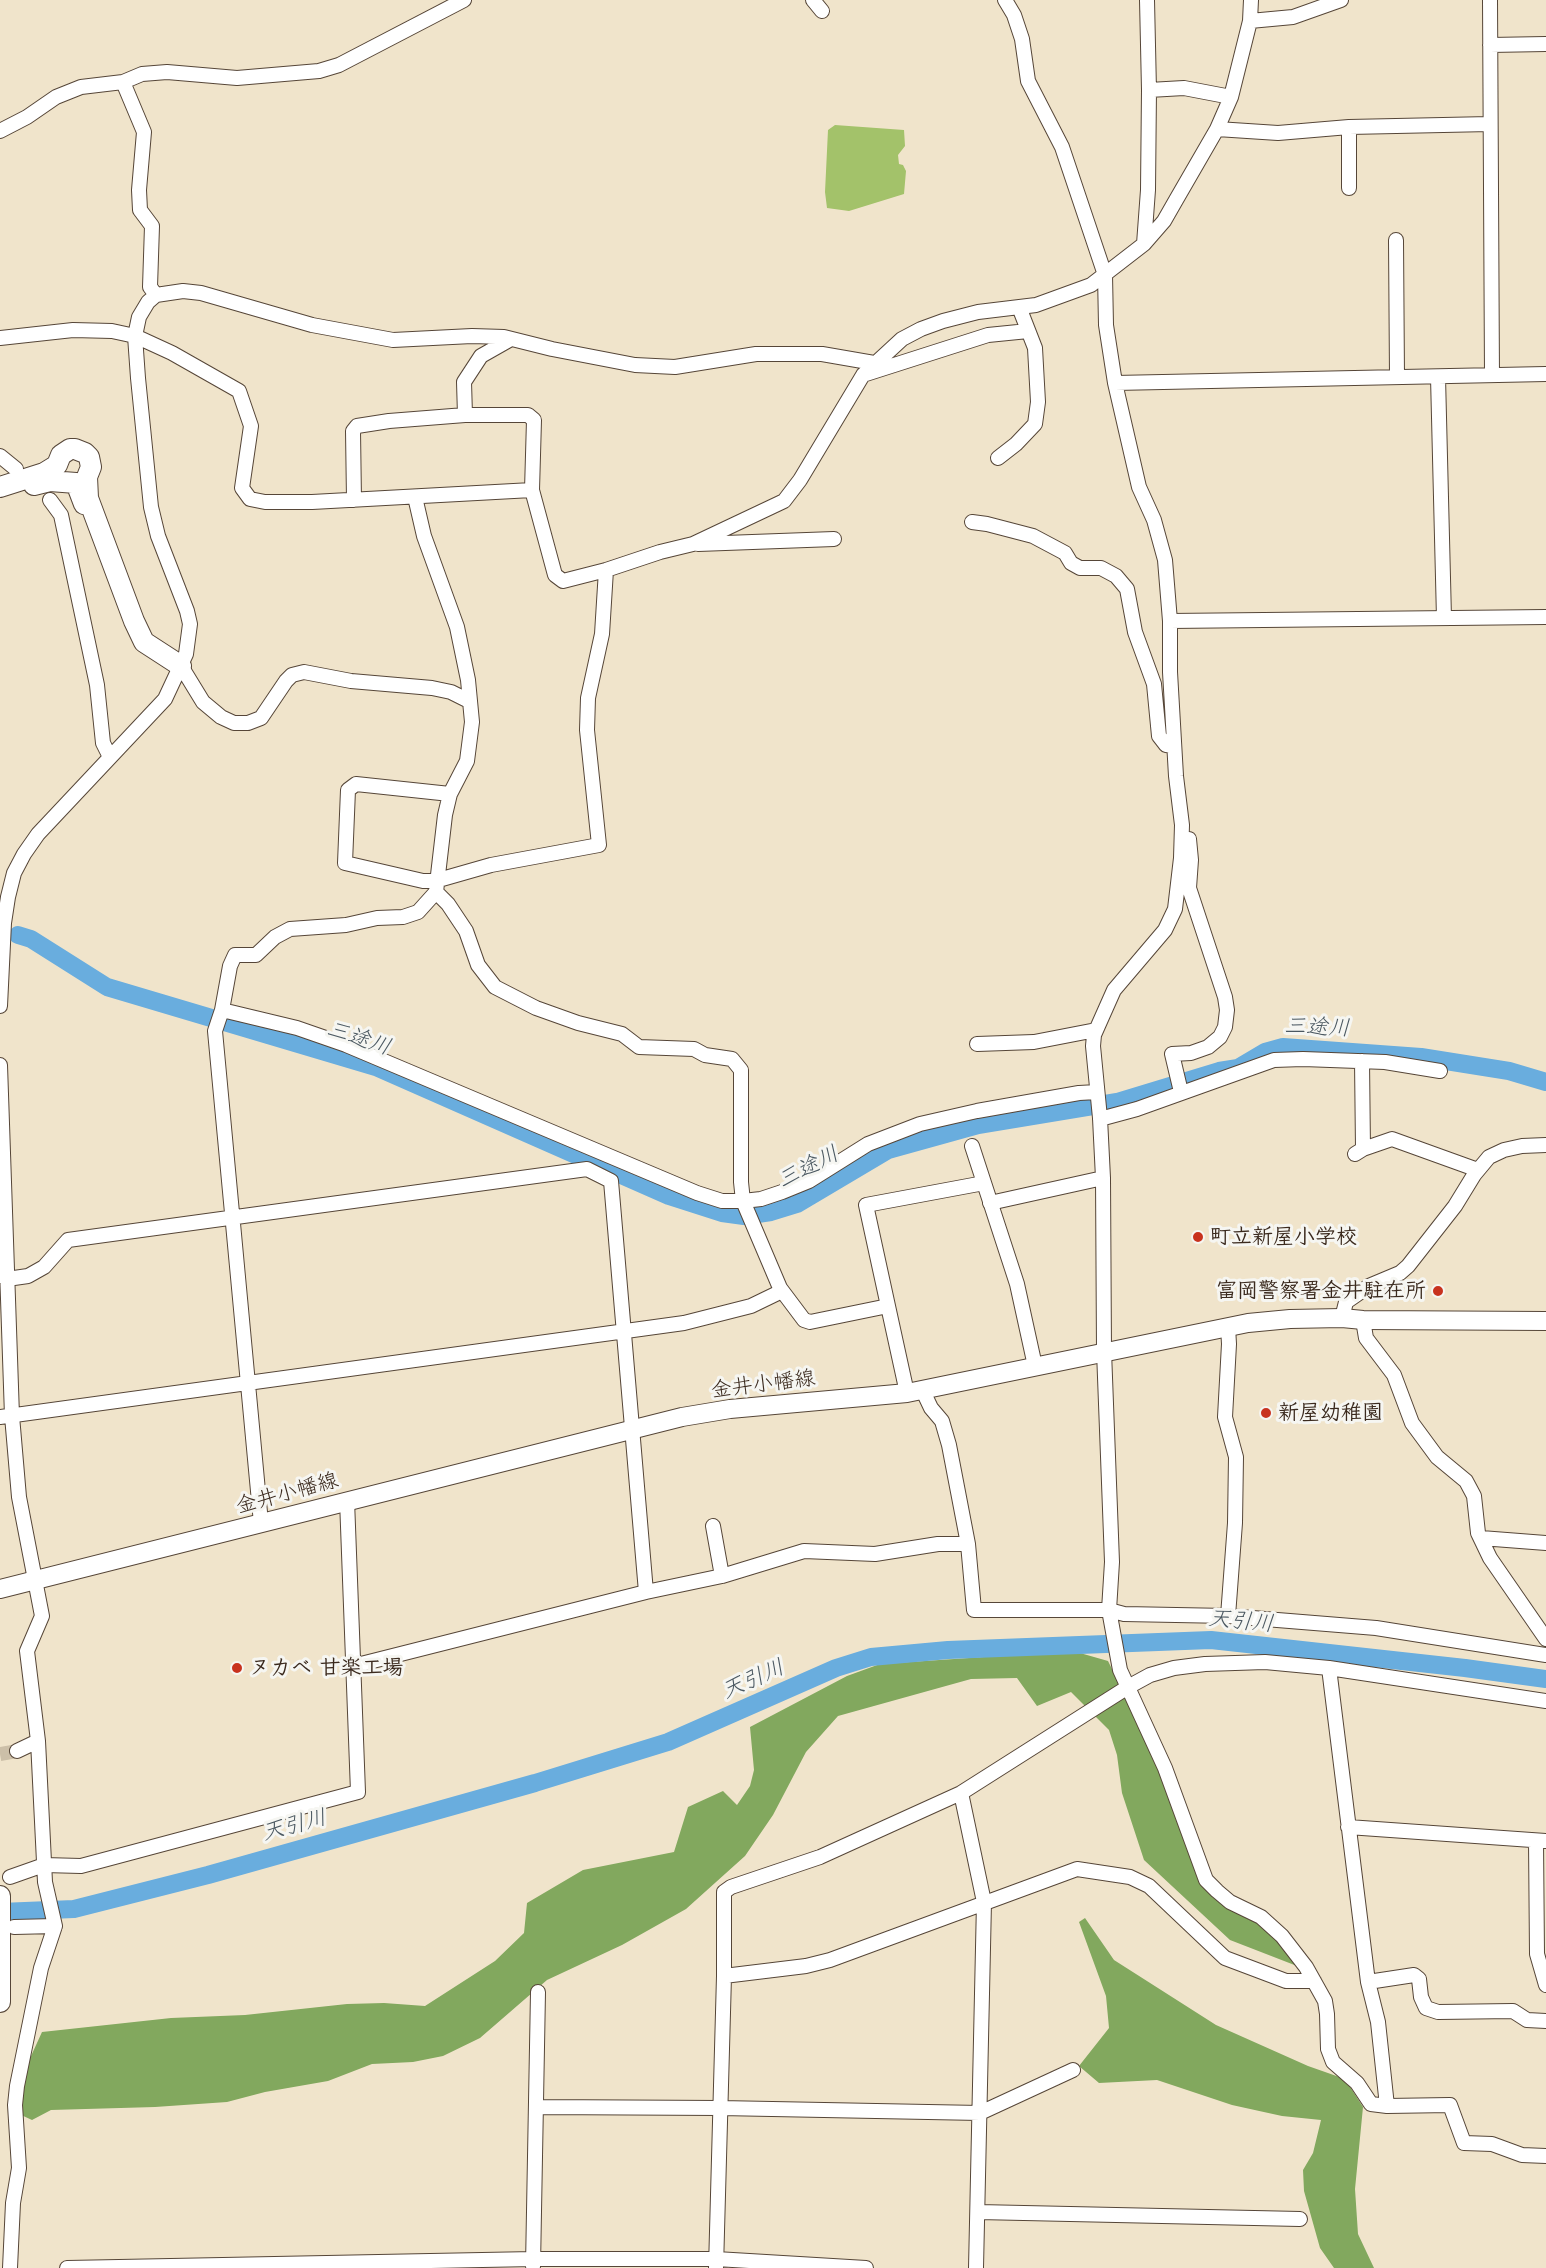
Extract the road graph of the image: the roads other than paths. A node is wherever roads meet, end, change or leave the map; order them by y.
1 (464, 0) edge
2 (1005, 0) edge
3 (1147, 0) edge
4 (1251, 0) edge
5 (1341, 0) edge
6 (1490, 0) edge
7 (1251, 21) junction
8 (1546, 44) edge
9 (1490, 45) junction
10 (123, 82) junction
11 (1149, 90) junction
12 (1231, 97) junction
13 (1490, 124) junction
14 (1349, 127) junction
15 (1217, 129) junction
16 (0, 130) edge
17 (1349, 188) dead end
18 (1396, 240) dead end
19 (1144, 244) junction
20 (1105, 274) junction
21 (156, 295) junction
22 (1018, 307) junction
23 (1028, 331) junction
24 (135, 336) junction
25 (0, 338) edge
26 (511, 339) junction
27 (874, 363) junction
28 (1546, 374) edge
29 (863, 375) junction
30 (1492, 375) junction
31 (1396, 377) junction
32 (1438, 377) junction
33 (1115, 383) junction
34 (465, 415) junction
35 (0, 456) edge
36 (998, 458) dead end
37 (16, 469) dead end
38 (0, 487) edge
39 (532, 490) junction
40 (0, 495) edge
41 (415, 497) junction
42 (50, 500) dead end
43 (354, 500) junction
44 (972, 522) dead end
45 (834, 539) dead end
46 (693, 544) junction
47 (606, 570) junction
48 (1546, 616) edge
49 (1444, 618) junction
50 (1170, 621) junction
51 (181, 666) junction
52 (469, 701) junction
53 (1174, 746) junction
54 (110, 757) junction
55 (1183, 774) dead end
56 (450, 794) junction
57 (436, 886) junction
58 (2, 922) edge
59 (0, 1006) edge
60 (222, 1010) junction
61 (1096, 1030) junction
62 (977, 1044) dead end
63 (1362, 1061) junction
64 (0, 1065) edge
65 (1440, 1071) dead end
66 (1097, 1092) junction
67 (1181, 1092) junction
68 (1100, 1118) junction
69 (1546, 1144) edge
70 (972, 1146) dead end
71 (1478, 1170) junction
72 (1103, 1178) junction
73 (984, 1183) junction
74 (743, 1201) junction
75 (990, 1203) junction
76 (233, 1217) junction
77 (3, 1276) edge
78 (782, 1291) junction
79 (888, 1306) junction
80 (1342, 1318) junction
81 (1363, 1320) junction
82 (1546, 1321) edge
83 (1228, 1327) junction
84 (624, 1332) junction
85 (1104, 1351) junction
86 (1035, 1366) junction
87 (249, 1383) junction
88 (915, 1391) junction
89 (6, 1417) edge
90 (633, 1429) junction
91 (347, 1500) junction
92 (261, 1523) junction
93 (713, 1526) dead end
94 (1480, 1538) junction
95 (1546, 1543) edge
96 (968, 1544) junction
97 (722, 1576) junction
98 (35, 1580) junction
99 (0, 1588) edge
100 (646, 1592) junction
101 (1109, 1610) junction
102 (1228, 1616) junction
103 (1546, 1639) edge
104 (1546, 1655) edge
105 (353, 1666) junction
106 (1329, 1668) junction
107 (1128, 1688) junction
108 (1546, 1701) edge
109 (38, 1741) junction
110 (17, 1751) tunnel mouth
111 (961, 1793) junction
112 (1348, 1827) junction
113 (1541, 1841) edge
114 (44, 1865) junction
115 (10, 1877) dead end
116 (0, 1896) edge
117 (984, 1902) junction
118 (7, 1925) edge
119 (55, 1926) junction
120 (724, 1976) junction
121 (1314, 1981) junction
122 (1368, 1982) junction
123 (1546, 1985) edge
124 (538, 1992) dead end
125 (0, 2002) edge
126 (1546, 2021) edge
127 (1072, 2070) dead end
128 (1387, 2106) junction
129 (537, 2107) junction
130 (720, 2108) junction
131 (980, 2114) junction
132 (1546, 2156) edge
133 (978, 2212) junction
134 (1300, 2219) dead end
135 (533, 2263) edge
136 (716, 2264) edge
137 (251, 2266) edge
138 (10, 2268) edge
139 (67, 2268) edge
140 (866, 2268) edge
141 (976, 2268) edge

1 - 10 street
2 - 20 street
3 - 11 street
4 - 7 street
5 - 7 street
6 - 9 street
7 - 12 street
8 - 9 street
9 - 13 street
10 - 16 street
10 - 21 street
11 - 12 street
11 - 19 street
12 - 15 street
13 - 14 street
13 - 30 street
14 - 15 street
14 - 17 street
15 - 19 street
18 - 31 street
19 - 20 street
20 - 22 street
20 - 33 street
21 - 24 street
21 - 26 street
22 - 23 street
22 - 27 street
23 - 29 street
23 - 36 street
24 - 25 street
24 - 43 street
24 - 51 street
26 - 27 street
26 - 34 street
27 - 29 street
28 - 30 street
29 - 46 street
30 - 32 street
31 - 32 street
31 - 33 street
32 - 49 street
33 - 50 street
34 - 39 street
34 - 43 street
35 - 37 street
38 - 51 highway
39 - 41 street
39 - 47 street
40 - 51 highway
41 - 43 street
41 - 52 street
42 - 54 street
44 - 53 street
45 - 46 street
46 - 47 street
47 - 57 street
48 - 49 street
49 - 50 street
50 - 53 street
51 - 52 street
51 - 54 street
52 - 56 street
53 - 61 street
54 - 58 street
55 - 67 street
56 - 57 street
56 - 57 street
57 - 60 street
57 - 74 street
58 - 59 street
60 - 74 street
60 - 76 street
61 - 62 street
61 - 66 street
63 - 65 street
63 - 67 street
63 - 71 street
64 - 77 street
66 - 68 street
66 - 74 street
67 - 68 street
68 - 72 street
69 - 71 street
70 - 73 street
71 - 80 street
72 - 75 street
72 - 85 street
73 - 75 street
73 - 79 street
74 - 78 street
75 - 86 street
76 - 77 street
76 - 84 street
76 - 87 street
77 - 89 street
78 - 79 street
78 - 84 street
79 - 88 street
80 - 81 main road, 金井小幡線
80 - 83 main road, 金井小幡線
81 - 82 main road, 金井小幡線
81 - 94 street
83 - 85 main road, 金井小幡線
83 - 102 street
84 - 87 street
84 - 90 street
85 - 86 main road, 金井小幡線
85 - 101 street
86 - 88 main road, 金井小幡線
87 - 89 street
87 - 92 street
88 - 90 main road, 金井小幡線
88 - 96 street
89 - 98 street
90 - 91 main road, 金井小幡線
90 - 100 street
91 - 92 main road, 金井小幡線
91 - 105 street
92 - 98 main road, 金井小幡線
93 - 97 street
94 - 95 street
94 - 103 street
96 - 97 street
96 - 101 street
97 - 100 street
98 - 99 main road, 金井小幡線
98 - 109 street
100 - 105 street
101 - 102 street
101 - 107 street
102 - 104 street
105 - 114 street
106 - 107 street
106 - 108 street
106 - 112 street
107 - 111 street
107 - 121 street
109 - 110 street
109 - 114 street
111 - 117 street
111 - 120 street
112 - 113 street
112 - 122 street
113 - 123 street
114 - 115 street
114 - 119 street
116 - 118 highway
117 - 120 street
117 - 121 street
117 - 131 street
118 - 119 street
118 - 125 highway
119 - 138 street
120 - 130 street
121 - 128 street
122 - 126 street
122 - 128 street
124 - 129 street
127 - 131 street
128 - 132 street
129 - 130 street
129 - 135 street
130 - 131 street
130 - 136 street
131 - 133 street
133 - 134 street
133 - 141 street
135 - 136 street
135 - 137 street
136 - 140 street
137 - 139 street

